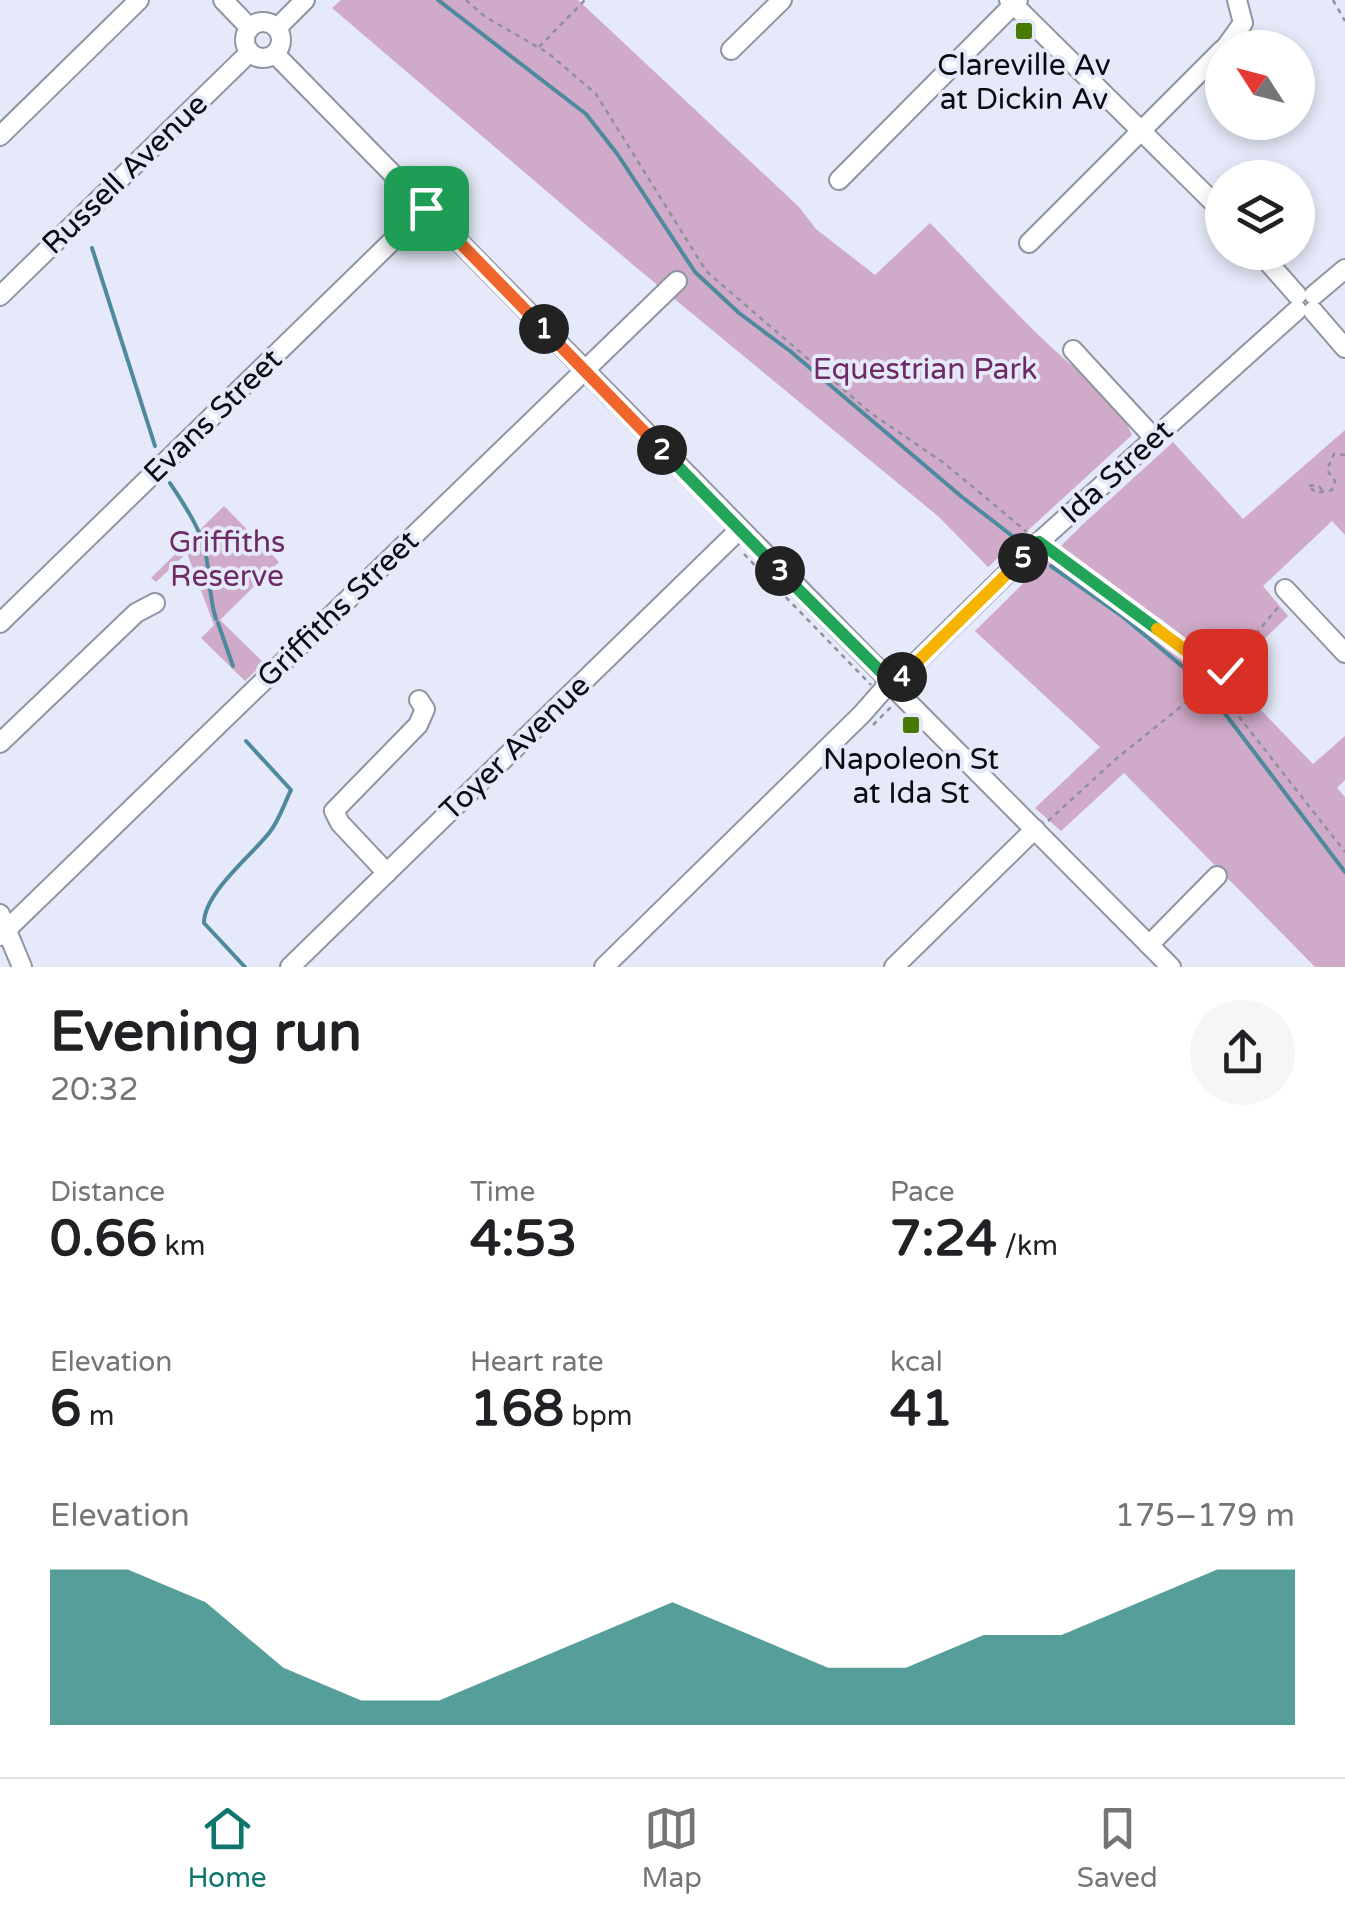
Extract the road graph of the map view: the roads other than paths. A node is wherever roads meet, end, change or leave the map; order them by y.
1 (139, 0) edge
2 (223, 0) edge
3 (305, 0) edge
4 (782, 0) edge
5 (1238, 0) edge
6 (1013, 1) edge
7 (250, 28) junction
8 (277, 28) junction
9 (1239, 30) edge
10 (731, 50) dead end
11 (250, 52) junction
12 (275, 54) junction
13 (1205, 68) edge
14 (1142, 130) junction
15 (0, 136) edge
16 (839, 180) dead end
17 (1205, 194) edge
18 (426, 208) junction
19 (1029, 243) dead end
20 (1345, 269) edge
21 (1276, 270) edge
22 (677, 281) dead end
23 (0, 296) edge
24 (1306, 303) junction
25 (1345, 348) edge
26 (1073, 350) dead end
27 (584, 370) junction
28 (1154, 438) junction
29 (740, 529) junction
30 (1287, 590) road end
31 (155, 603) dead end
32 (0, 623) edge
33 (1345, 653) edge
34 (892, 684) junction
35 (419, 700) dead end
36 (0, 742) edge
37 (1035, 829) junction
38 (388, 872) junction
39 (1217, 876) dead end
40 (2, 927) edge
41 (1149, 945) junction
42 (22, 967) edge
43 (290, 967) edge
44 (604, 967) edge
45 (894, 967) edge
46 (1171, 967) edge

1 - 15 street
2 - 7 street
3 - 8 street
4 - 10 street
5 - 9 street
6 - 14 street
6 - 16 street
7 - 8 street
7 - 11 street
8 - 12 street
11 - 12 street
11 - 23 street, Russell Avenue
12 - 18 street
13 - 14 street
14 - 17 street
14 - 19 street
18 - 27 street
18 - 32 street, Evans Street
20 - 24 street, Ida Street
21 - 24 street
22 - 27 street, Griffiths Street
24 - 25 street
24 - 28 street, Ida Street
26 - 28 street
27 - 29 street
27 - 40 street, Griffiths Street
28 - 34 street, Ida Street
29 - 34 street
29 - 38 street, Toyer Avenue
30 - 33 street
31 - 36 street
34 - 37 street
34 - 44 street, Ida Street
35 - 38 street
37 - 41 street
37 - 45 street
38 - 43 street, Toyer Avenue
39 - 41 street
40 - 42 street
41 - 46 street

